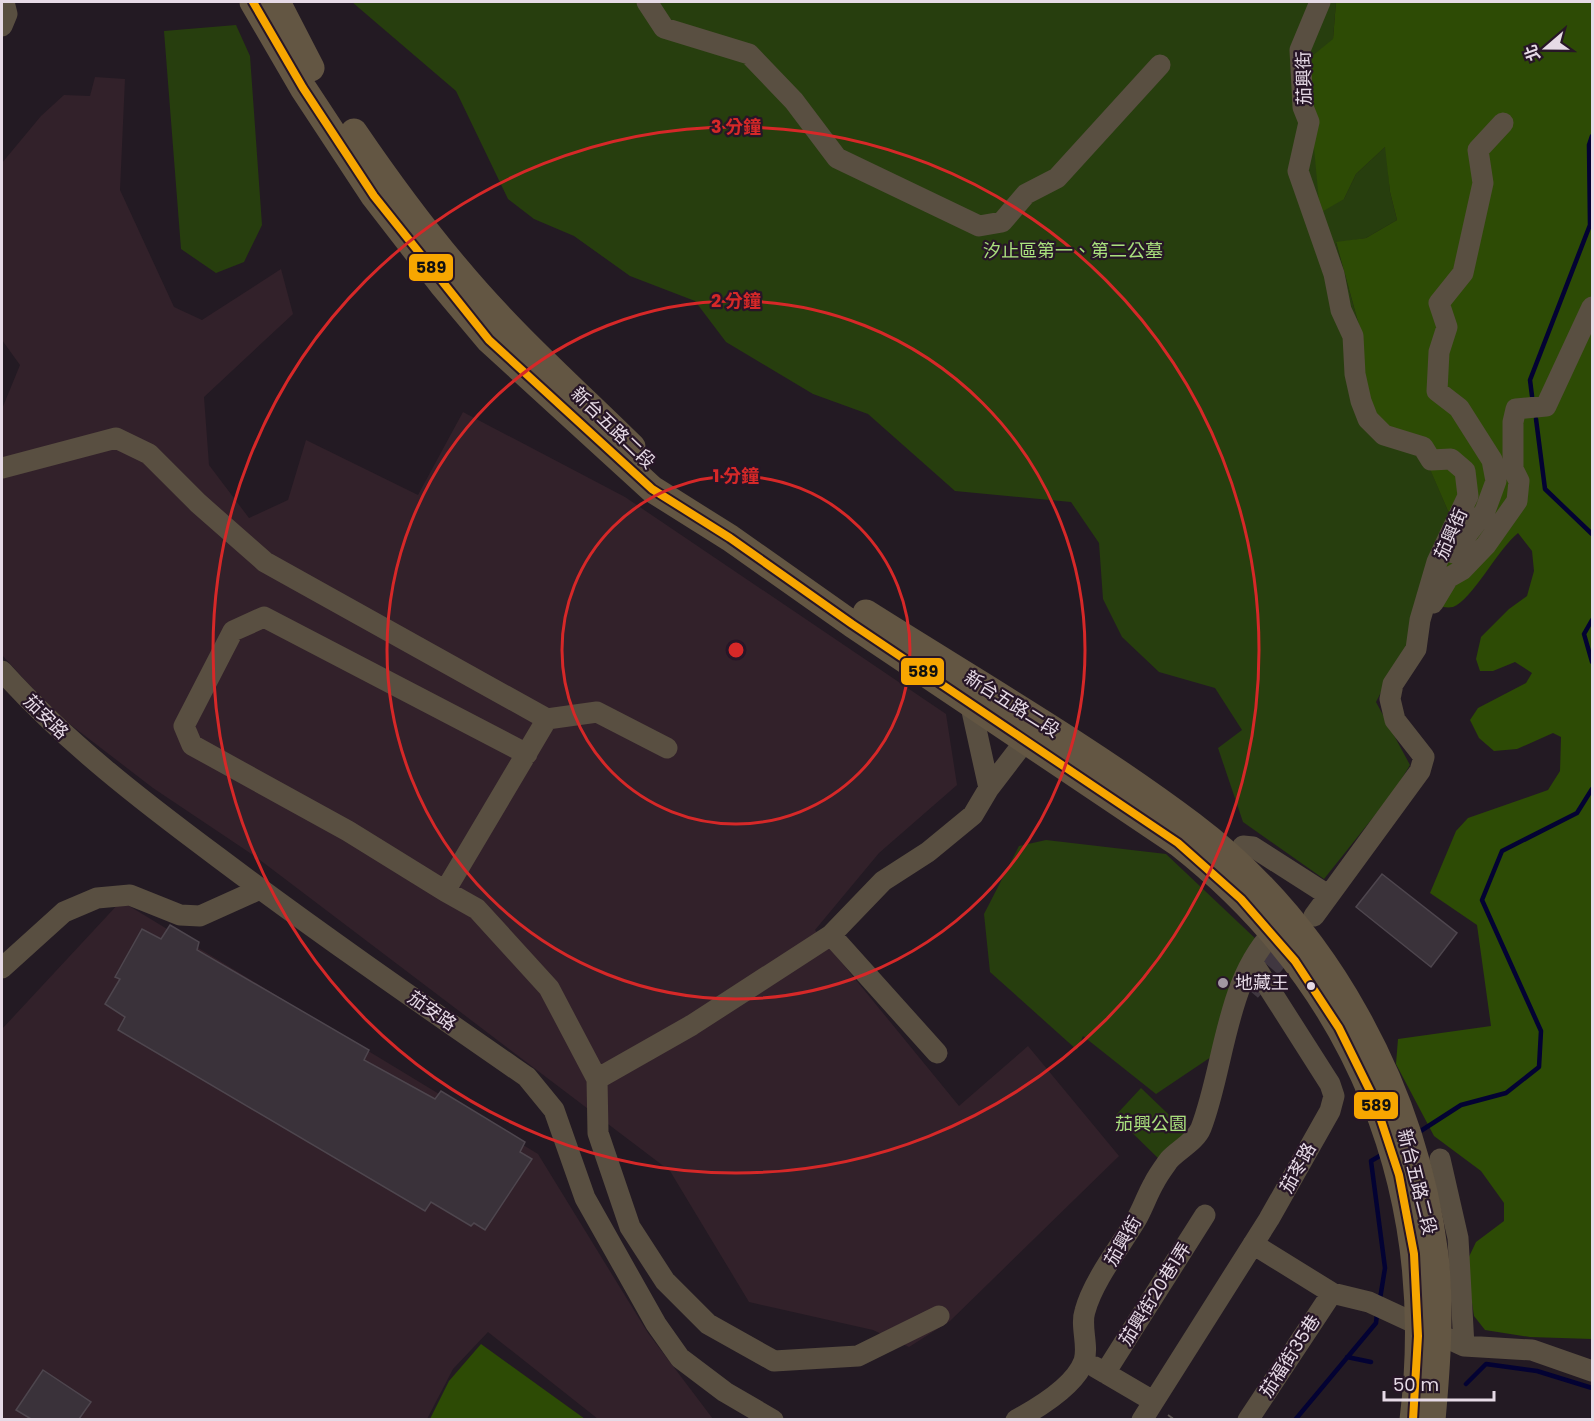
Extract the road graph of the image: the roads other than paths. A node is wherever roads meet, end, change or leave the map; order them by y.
1 (4, 2) edge
2 (253, 2) edge
3 (277, 2) edge
4 (647, 2) edge
5 (1320, 2) edge
6 (2, 26) edge
7 (1160, 66) dead end
8 (1503, 123) dead end
9 (1593, 307) edge
10 (2, 468) edge
11 (1434, 573) junction
12 (1420, 620) junction
13 (2, 671) edge
14 (971, 690) junction
15 (547, 719) junction
16 (1033, 730) junction
17 (666, 748) dead end
18 (527, 754) junction
19 (989, 788) junction
20 (1237, 864) junction
21 (260, 890) junction
22 (445, 891) junction
23 (1328, 895) junction
24 (1292, 922) junction
25 (831, 935) junction
26 (1304, 955) junction
27 (1253, 963) junction
28 (2, 968) edge
29 (1250, 991) tunnel mouth
30 (1221, 1050) junction
31 (937, 1053) dead end
32 (597, 1079) junction
33 (1440, 1159) dead end
34 (1205, 1215) dead end
35 (1253, 1244) junction
36 (1332, 1293) junction
37 (939, 1316) dead end
38 (1464, 1346) junction
39 (1084, 1361) junction
40 (1593, 1371) edge
41 (1105, 1373) junction
42 (1153, 1401) junction
43 (773, 1419) edge
44 (1016, 1419) edge
45 (1142, 1419) edge
46 (1248, 1419) edge
47 (1413, 1419) edge
48 (1432, 1419) edge

1 - 6 street
2 - 14 main road, 新台五路二段
3 - 14 main road, 新台五路二段
4 - 7 street
5 - 11 street, 茄興街
8 - 11 street
9 - 12 street
10 - 15 street
11 - 12 street, 茄興街
12 - 23 street, 茄興街
13 - 21 street, 茄安路
14 - 16 main road, 新台五路二段
14 - 19 street
15 - 17 street
15 - 18 street
16 - 19 street
16 - 20 main road, 新台五路二段
16 - 24 main road, 新台五路二段
18 - 22 street
18 - 22 street
19 - 25 street
20 - 23 street
20 - 24 main road, 新台五路二段
21 - 28 street
21 - 43 street, 茄安路
22 - 32 street
23 - 24 street, 茄興街
24 - 26 main road, 新台五路二段
24 - 27 street
25 - 31 street
25 - 32 street
26 - 47 main road, 新台五路二段
26 - 48 main road, 新台五路二段
27 - 30 street, 茄興街
27 - 35 street, 茄苳路
29 - 30 street, 茄興街
30 - 39 street, 茄興街
32 - 37 street
33 - 38 street
34 - 41 street, 茄興街20巷1弄
35 - 36 street
35 - 42 street, 茄苳路
36 - 38 street
36 - 46 street, 茄福街35巷
38 - 40 street
39 - 41 street
39 - 44 street
41 - 42 street
42 - 45 street, 茄苳路

